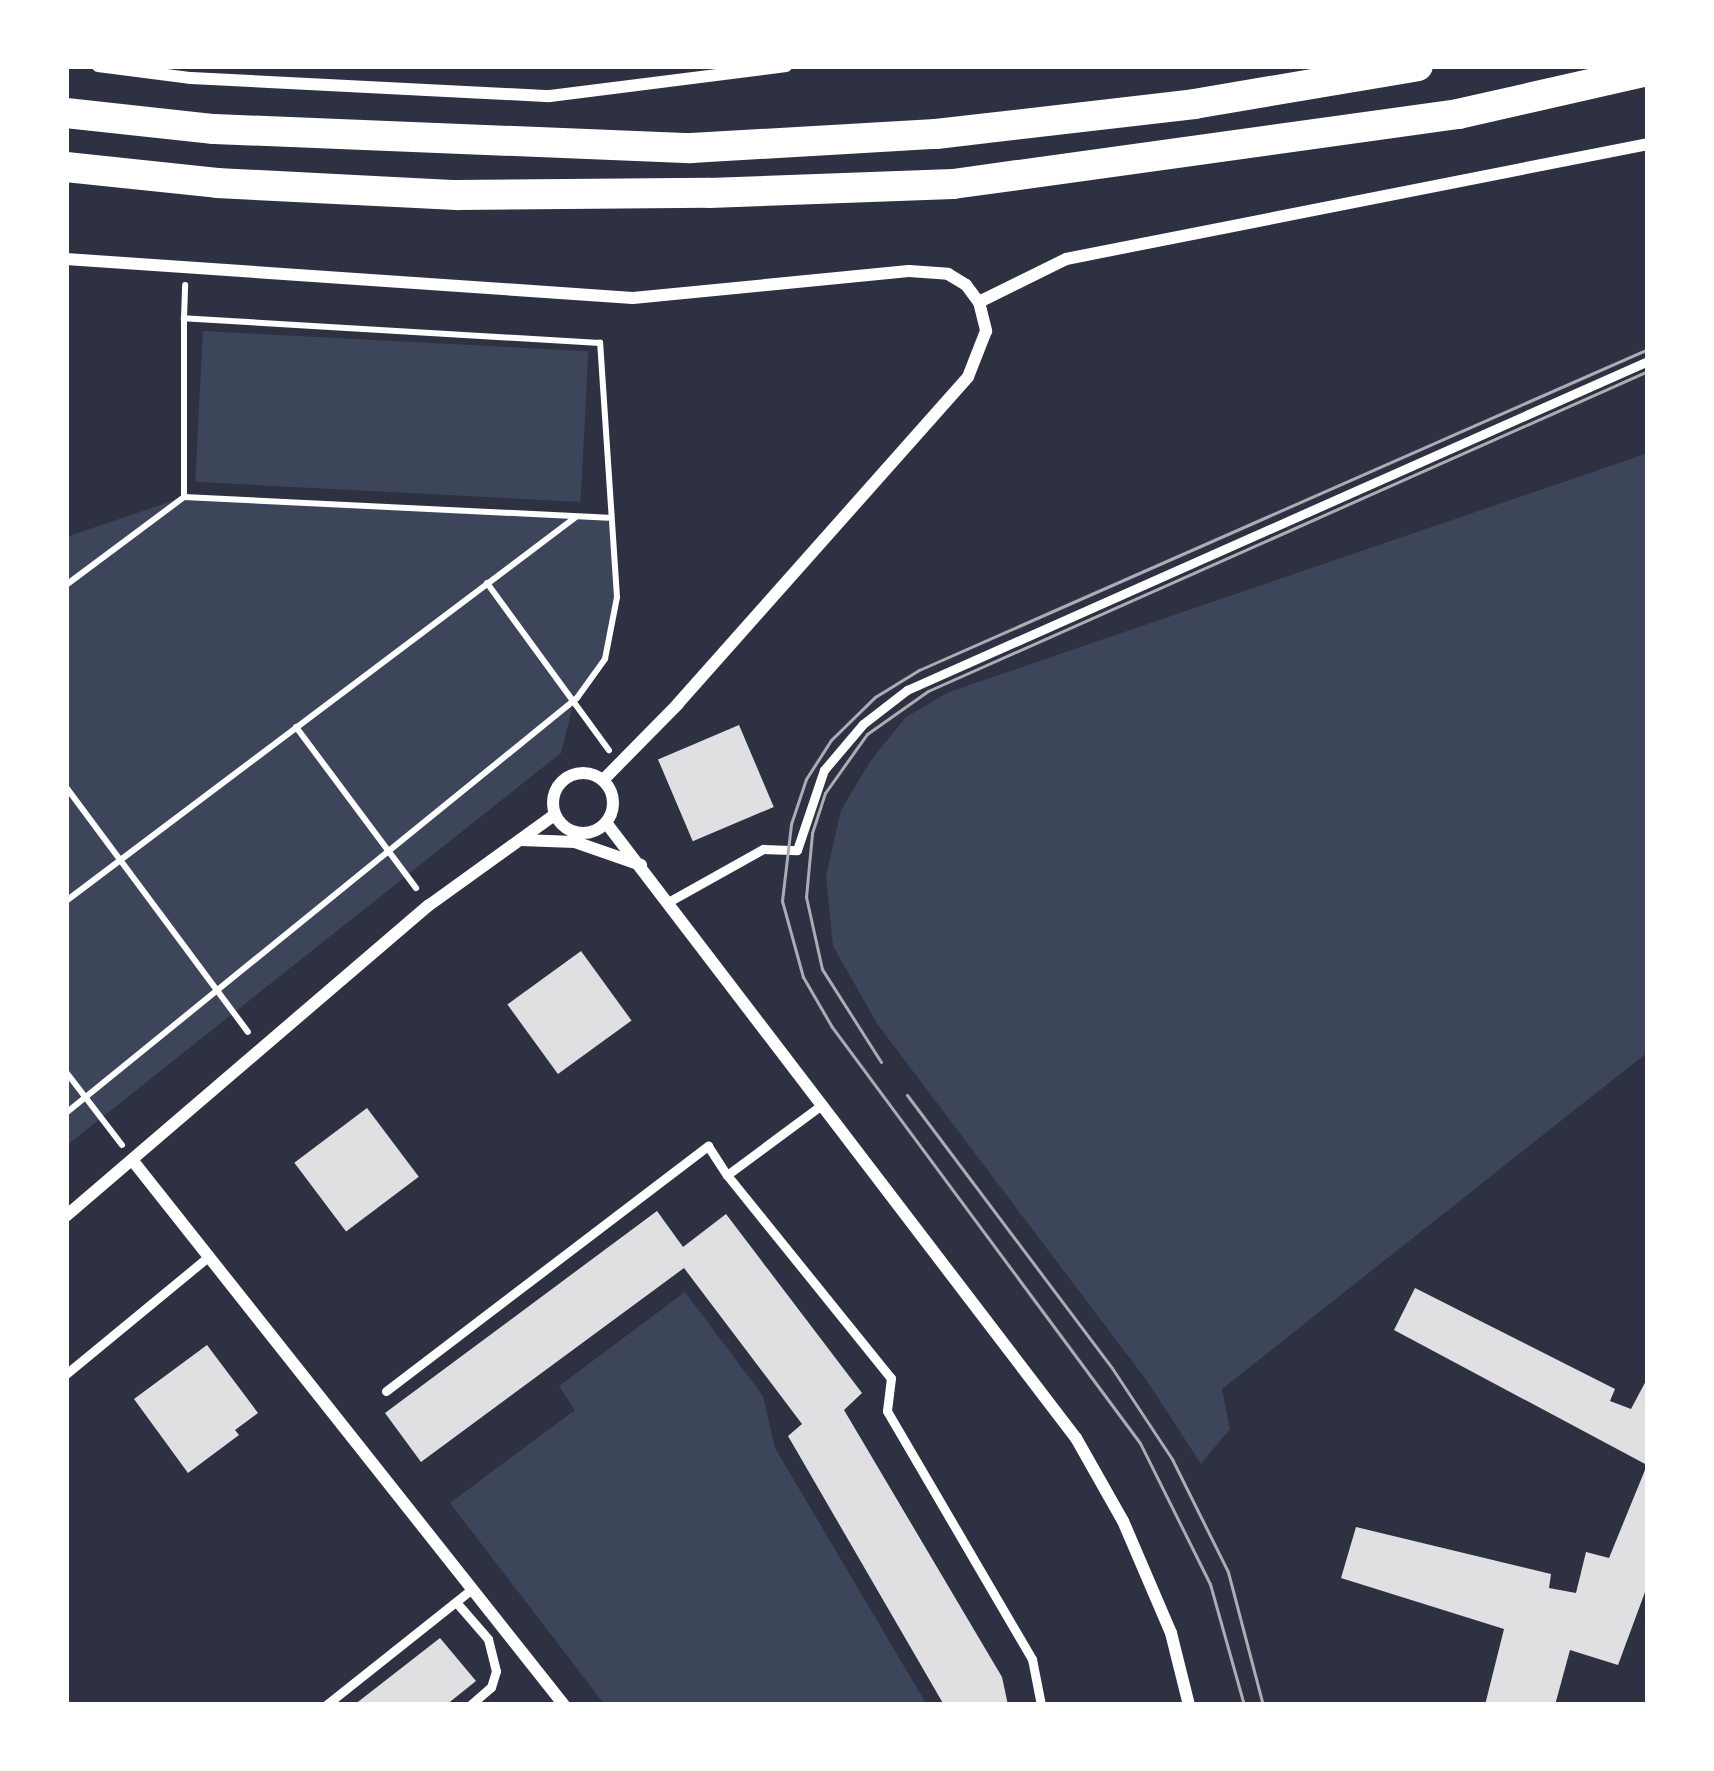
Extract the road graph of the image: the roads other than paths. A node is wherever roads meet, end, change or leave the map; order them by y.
1 (98, 66) edge
2 (786, 66) edge
3 (1418, 66) edge
4 (1648, 71) edge
5 (66, 113) edge
6 (1648, 144) edge
7 (66, 167) edge
8 (66, 260) edge
9 (979, 302) junction
10 (1648, 361) edge
11 (603, 780) junction
12 (554, 815) junction
13 (607, 824) junction
14 (519, 840) junction
15 (642, 865) junction
16 (670, 901) junction
17 (823, 1104) junction
18 (133, 1161) junction
19 (727, 1175) junction
20 (66, 1216) edge
21 (209, 1256) junction
22 (66, 1373) edge
23 (386, 1391) dead end
24 (472, 1589) junction
25 (456, 1602) junction
26 (326, 1705) edge
27 (470, 1705) edge
28 (564, 1705) edge
29 (1041, 1705) edge
30 (1189, 1705) edge

1 - 2 street
3 - 5 highway
4 - 7 highway
6 - 9 street
8 - 9 street
9 - 11 street
10 - 16 lane
11 - 12 street
11 - 13 street
12 - 13 street
12 - 14 street
13 - 15 street
14 - 15 street
14 - 18 street
15 - 16 street
16 - 17 street
17 - 19 lane
17 - 30 street
18 - 20 street
18 - 21 street
19 - 23 lane
19 - 29 lane
21 - 22 lane
21 - 24 street
24 - 25 lane
24 - 28 street
25 - 26 lane
25 - 27 lane

